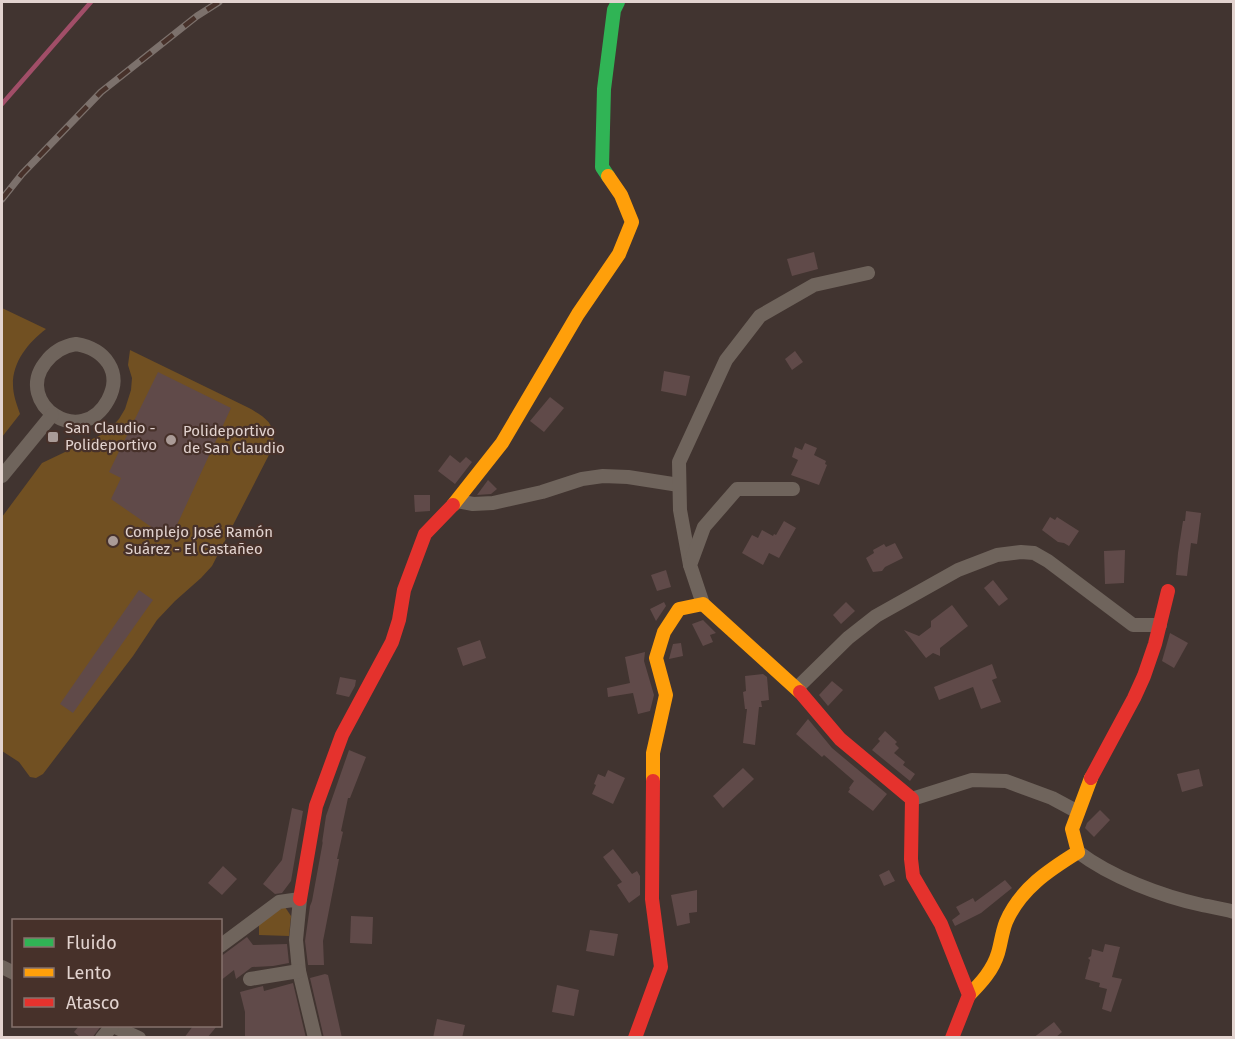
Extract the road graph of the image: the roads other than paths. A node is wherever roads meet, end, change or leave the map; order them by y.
1 (618, 2) edge
2 (868, 273) dead end
3 (52, 415) junction
4 (2, 476) edge
5 (679, 485) junction
6 (793, 489) dead end
7 (457, 501) junction
8 (690, 565) junction
9 (1168, 591) dead end
10 (703, 604) junction
11 (1160, 625) junction
12 (797, 688) junction
13 (912, 800) junction
14 (1078, 812) junction
15 (1078, 852) junction
16 (300, 900) junction
17 (1233, 912) edge
18 (222, 945) edge
19 (298, 972) junction
20 (250, 979) dead end
21 (969, 995) junction
22 (115, 1027) edge
23 (139, 1038) edge
24 (315, 1038) edge
25 (635, 1038) edge
26 (952, 1038) edge

1 - 7 street
2 - 5 street
3 - 3 street
3 - 4 street
5 - 7 street
5 - 8 street
6 - 8 street
7 - 16 street
8 - 10 street
9 - 11 street
10 - 12 street
10 - 25 street
11 - 12 street
11 - 14 street
12 - 13 street
13 - 14 street
13 - 21 street
14 - 15 street
15 - 17 street
15 - 21 street
16 - 18 street
16 - 19 street
19 - 20 street
19 - 24 street
21 - 26 street
22 - 23 street

